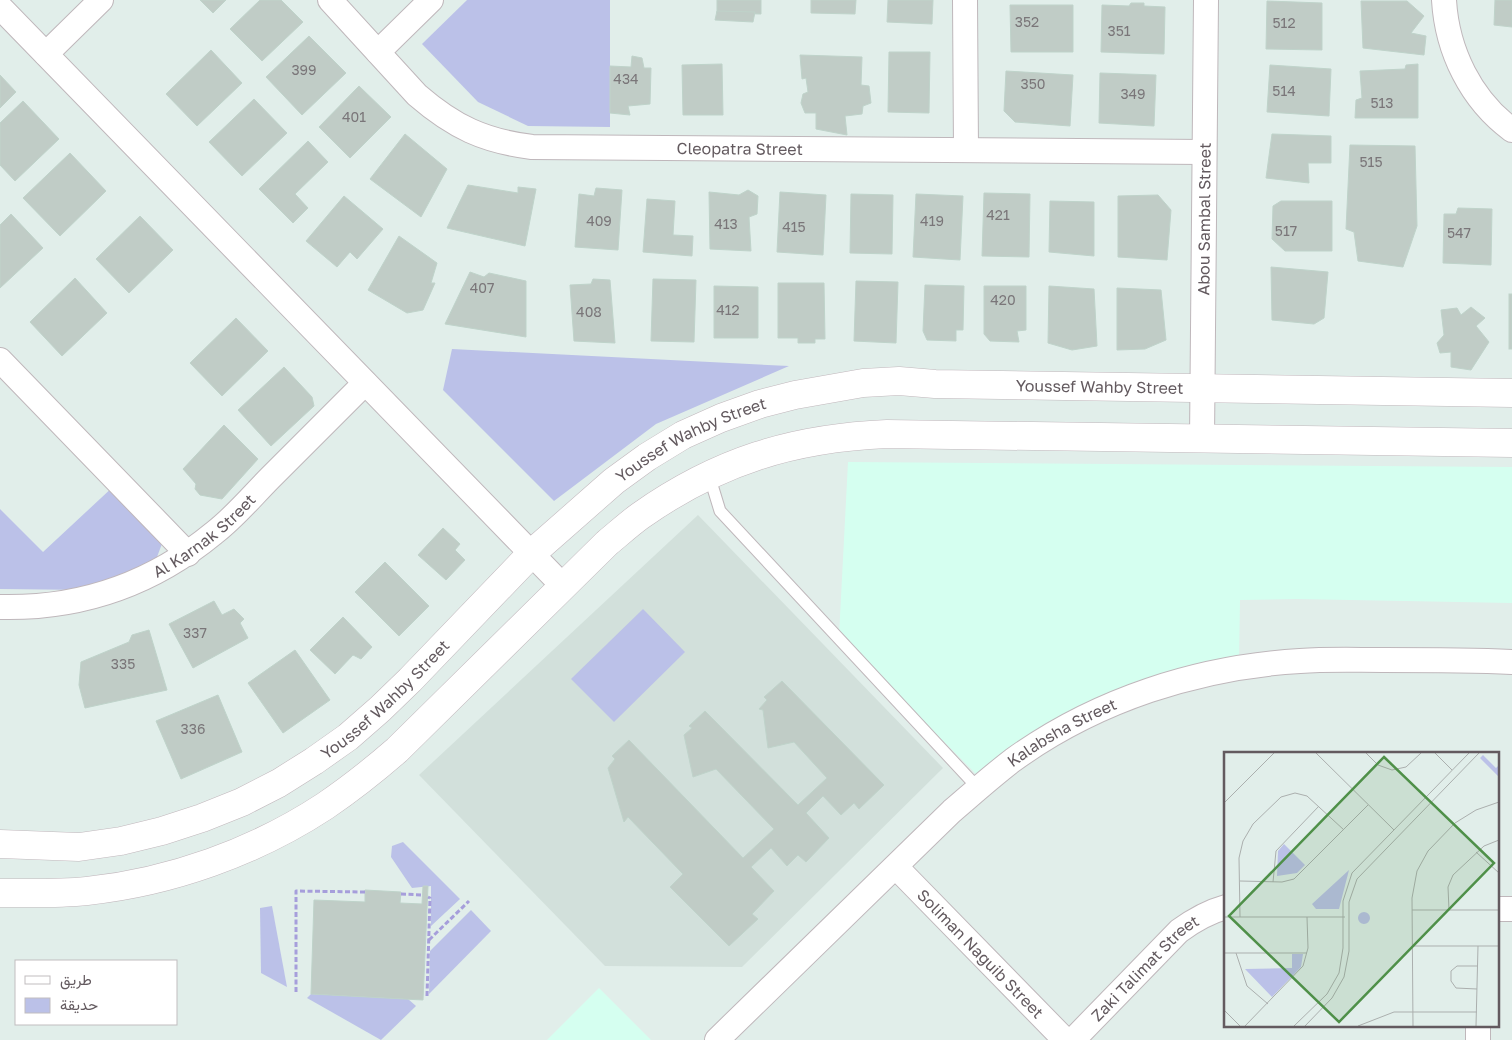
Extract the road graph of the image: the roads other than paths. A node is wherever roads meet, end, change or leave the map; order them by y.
1 (101, 0) edge
2 (330, 0) edge
3 (431, 0) edge
4 (965, 0) edge
5 (1206, 0) edge
6 (1444, 0) edge
7 (0, 7) edge
8 (378, 52) junction
9 (46, 54) junction
10 (1512, 130) edge
11 (966, 150) junction
12 (1204, 152) junction
13 (0, 360) edge
14 (365, 383) junction
15 (1202, 388) junction
16 (1512, 393) edge
17 (1202, 439) junction
18 (1512, 443) edge
19 (709, 475) junction
20 (188, 554) junction
21 (531, 554) junction
22 (563, 586) junction
23 (0, 607) edge
24 (1512, 662) edge
25 (978, 788) junction
26 (0, 844) edge
27 (896, 866) junction
28 (0, 893) edge
29 (1224, 908) edge
30 (722, 1038) edge
31 (1065, 1040) edge
32 (1074, 1040) edge

1 - 9 street
2 - 8 street, Cleopatra Street
3 - 8 street
4 - 11 street
5 - 12 street, Abou Sambal Street
6 - 10 street
7 - 9 street
8 - 11 street, Cleopatra Street
9 - 14 street
11 - 12 street, Cleopatra Street
12 - 15 street, Abou Sambal Street
13 - 20 street
14 - 20 street, Al Karnak Street
14 - 21 street
15 - 16 street, Youssef Wahby Street
15 - 17 street, Abou Sambal Street
15 - 21 street, Youssef Wahby Street
17 - 18 street
17 - 19 street
19 - 22 street
19 - 25 lane
20 - 23 street, Al Karnak Street
21 - 22 street
21 - 26 street, Youssef Wahby Street
22 - 28 street
24 - 25 street, Kalabsha Street
25 - 27 street, Kalabsha Street
27 - 30 street, Kalabsha Street
27 - 31 street, Soliman Naguib Street
29 - 32 street, Zaki Talimat Street

